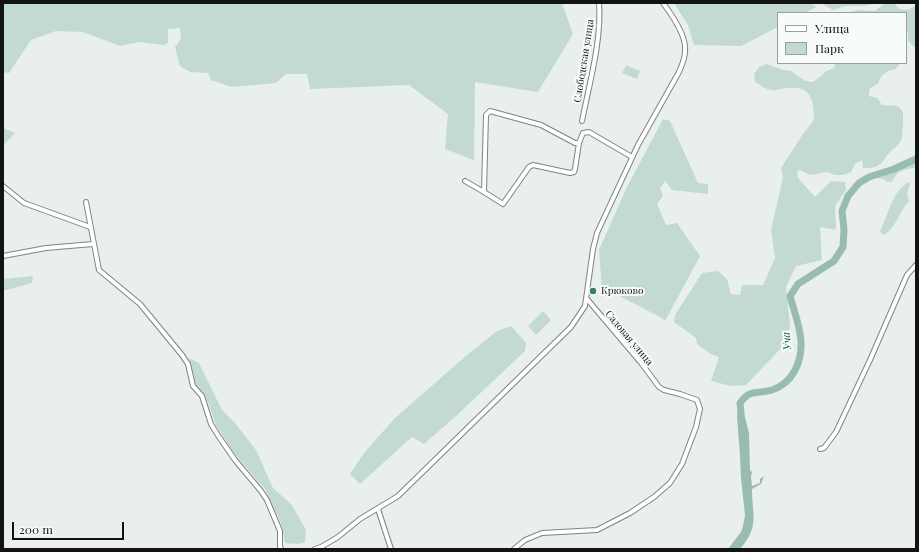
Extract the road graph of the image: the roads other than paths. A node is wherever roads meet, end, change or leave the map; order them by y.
1 (599, 3) edge
2 (663, 3) edge
3 (582, 121) dead end
4 (579, 143) junction
5 (632, 157) junction
6 (465, 181) dead end
7 (3, 186) edge
8 (484, 192) junction
9 (86, 202) dead end
10 (90, 227) junction
11 (93, 244) junction
12 (3, 256) edge
13 (916, 265) edge
14 (587, 299) junction
15 (820, 449) dead end
16 (378, 508) junction
17 (281, 549) edge
18 (315, 549) edge
19 (391, 549) edge
20 (514, 549) edge

1 - 3 street, Слободская улица
2 - 5 street
4 - 5 street
4 - 8 street
4 - 8 street
5 - 14 street
6 - 8 street
7 - 10 street
9 - 10 street
10 - 11 street
11 - 12 street
11 - 17 street
13 - 15 street
14 - 16 street
14 - 20 street, Садовая улица
16 - 18 street
16 - 19 street

